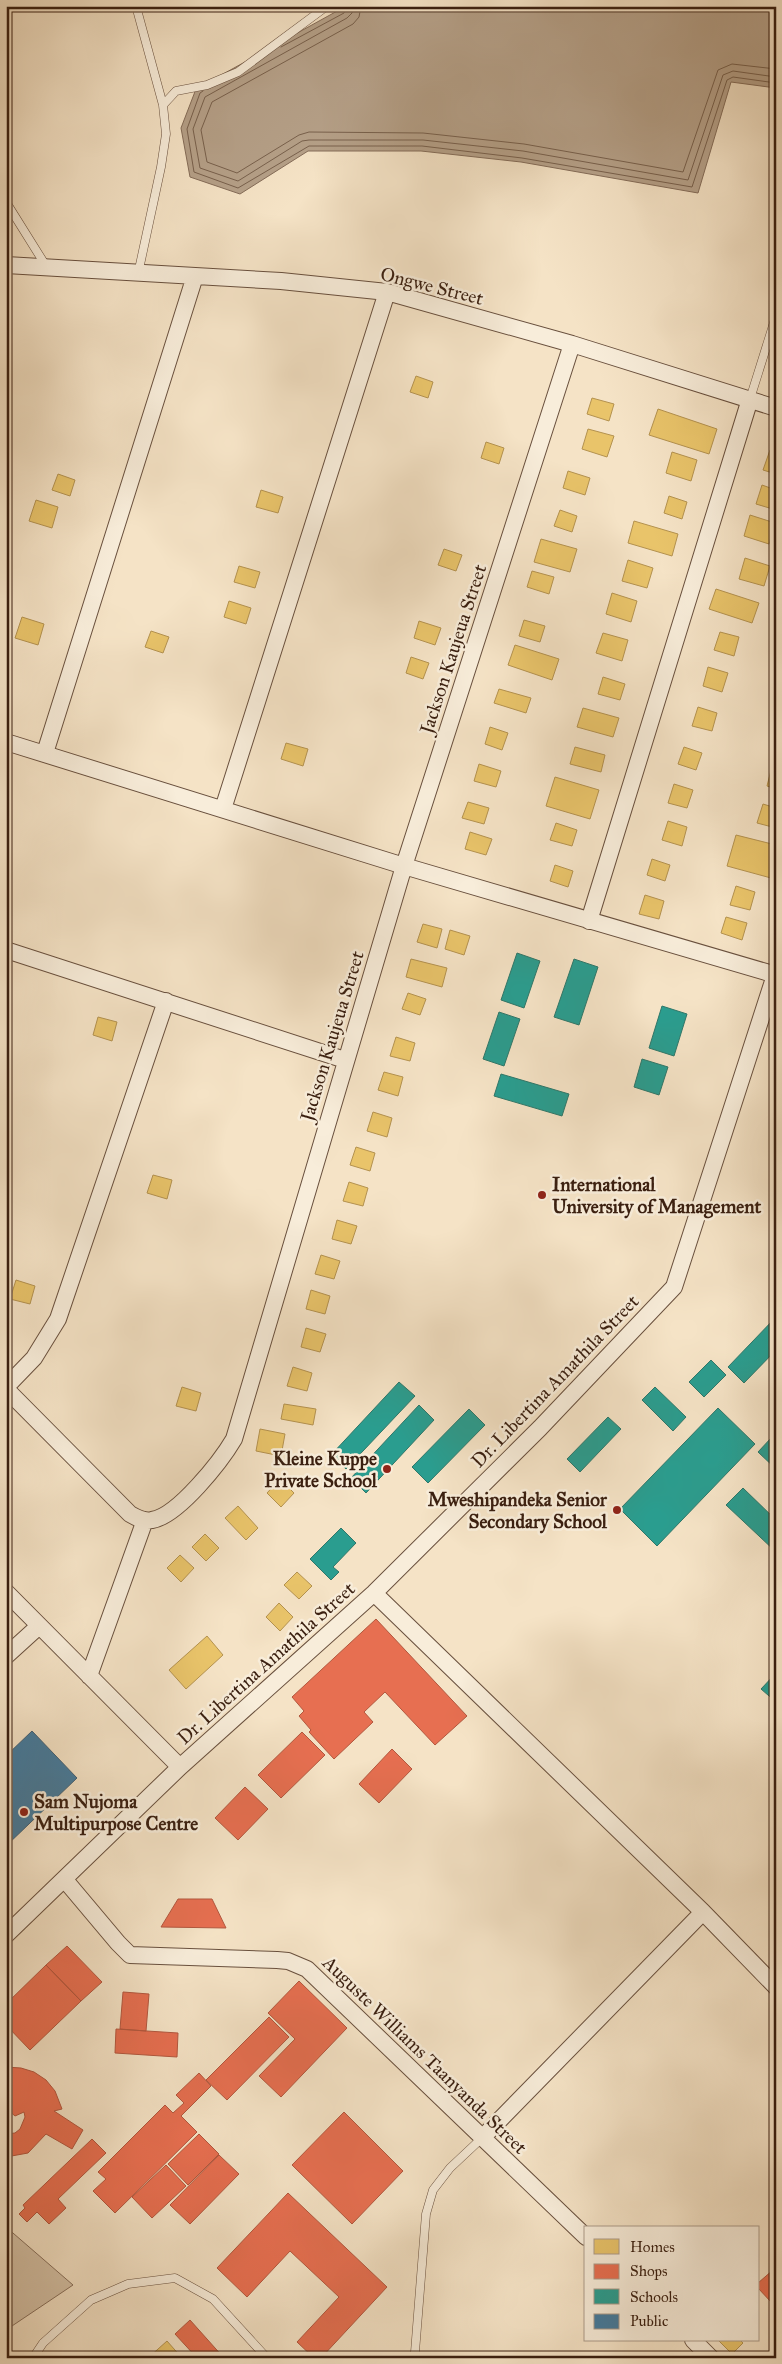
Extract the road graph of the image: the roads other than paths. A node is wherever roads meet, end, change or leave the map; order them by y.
1 (136, 6) edge
2 (327, 6) edge
3 (163, 105) junction
4 (6, 202) edge
5 (6, 265) edge
6 (47, 268) junction
7 (138, 274) junction
8 (195, 276) junction
9 (387, 292) junction
10 (776, 316) edge
11 (572, 344) junction
12 (750, 399) junction
13 (776, 408) edge
14 (6, 742) edge
15 (45, 753) junction
16 (223, 809) junction
17 (404, 866) junction
18 (589, 921) junction
19 (6, 950) edge
20 (775, 974) edge
21 (166, 1001) junction
22 (345, 1060) junction
23 (6, 1388) edge
24 (145, 1520) junction
25 (6, 1592) edge
26 (374, 1593) junction
27 (39, 1626) junction
28 (6, 1656) edge
29 (89, 1676) junction
30 (180, 1767) junction
31 (65, 1880) junction
32 (703, 1912) junction
33 (6, 1935) edge
34 (776, 1986) edge
35 (482, 2138) junction
36 (584, 2236) edge
37 (695, 2342) edge
38 (33, 2358) edge
39 (267, 2358) edge
40 (412, 2358) edge
41 (711, 2358) edge

1 - 3 lane
2 - 3 lane
3 - 7 lane
4 - 6 lane
5 - 6 street, Ongwe Street
6 - 7 street, Ongwe Street
7 - 8 street, Ongwe Street
8 - 9 street, Ongwe Street
8 - 15 street
9 - 11 street, Ongwe Street
9 - 16 street
10 - 12 lane
11 - 12 street, Ongwe Street
11 - 17 street, Jackson Kaujeua Street
12 - 13 street, Ongwe Street
12 - 18 street
14 - 15 street
15 - 16 street
16 - 17 street
17 - 18 street
17 - 22 street, Jackson Kaujeua Street
18 - 20 street
19 - 21 street
20 - 26 street, Dr. Libertina Amathila Street
21 - 22 street
21 - 23 street
22 - 24 street, Jackson Kaujeua Street
23 - 24 street
24 - 29 street
25 - 27 street
26 - 30 street, Dr. Libertina Amathila Street
26 - 32 street
27 - 28 street
27 - 29 street
29 - 30 street
30 - 31 street, Dr. Libertina Amathila Street
31 - 33 street, Dr. Libertina Amathila Street
31 - 35 street, Auguste Williams Taanyanda Street
32 - 34 street
32 - 35 street
35 - 36 street, Auguste Williams Taanyanda Street
35 - 40 lane
37 - 41 street
38 - 39 lane

